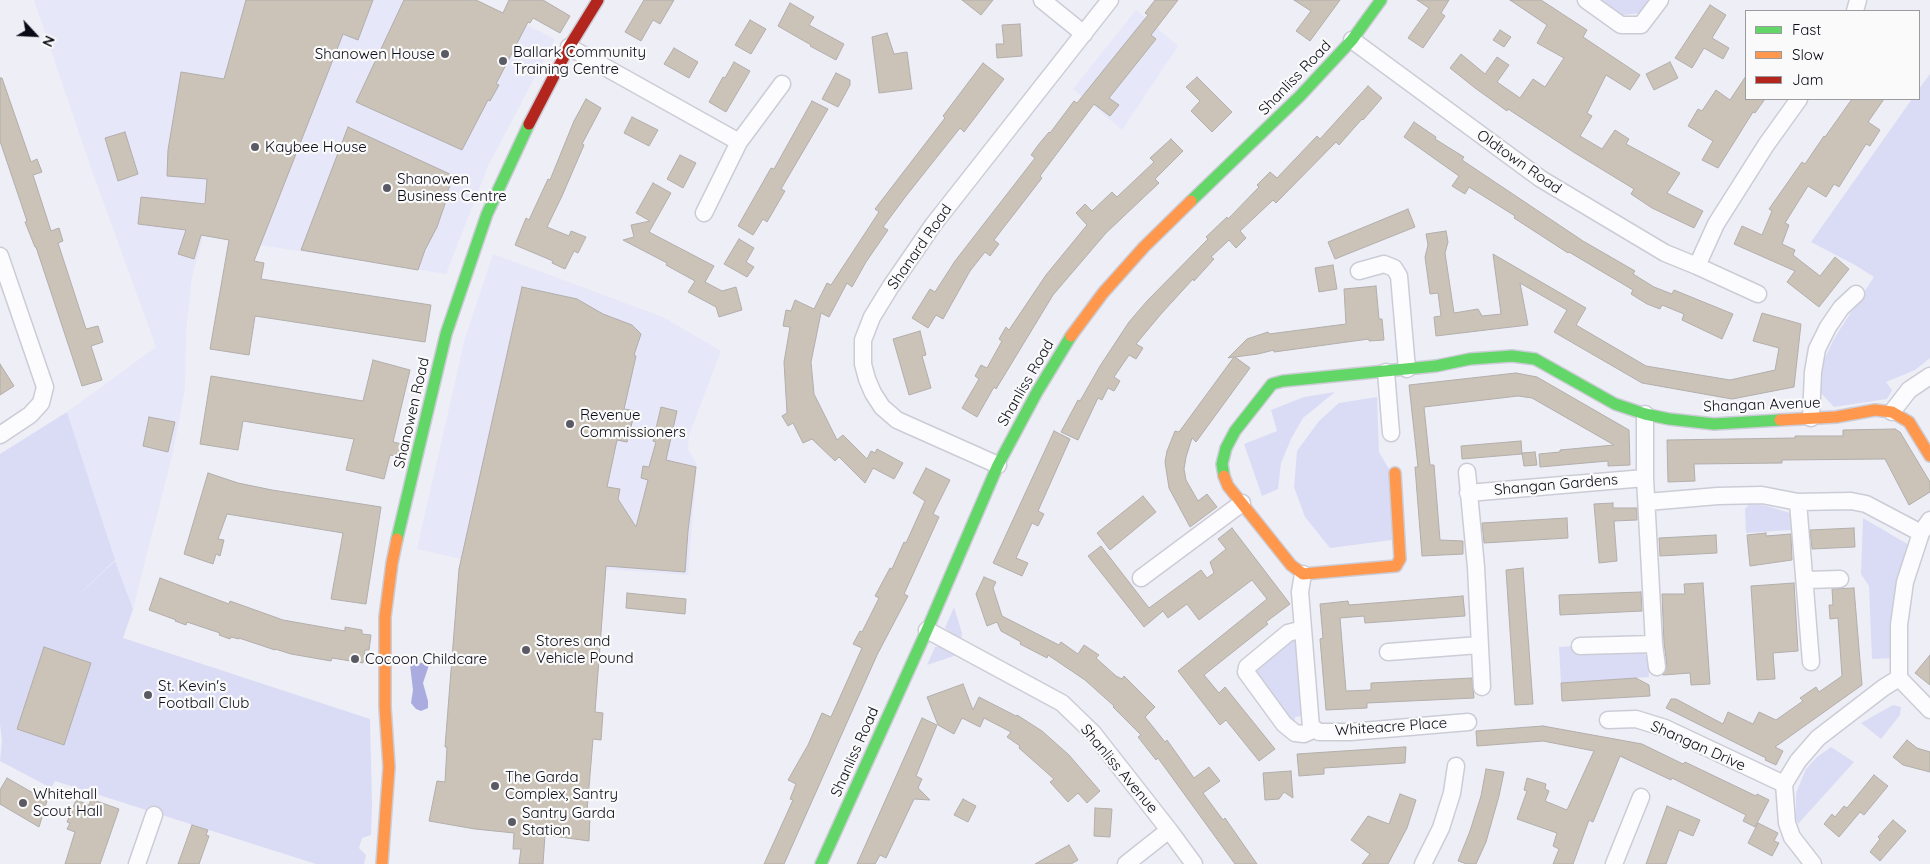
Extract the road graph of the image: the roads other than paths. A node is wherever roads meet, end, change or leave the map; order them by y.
1 (598, 0) edge
2 (1042, 0) edge
3 (1110, 0) edge
4 (1381, 0) edge
5 (1586, 0) edge
6 (1660, 0) edge
7 (1084, 34) junction
8 (1352, 40) junction
9 (569, 47) junction
10 (782, 84) dead end
11 (1798, 100) edge
12 (739, 142) junction
13 (704, 213) dead end
14 (0, 257) edge
15 (1697, 266) junction
16 (1359, 271) dead end
17 (1758, 294) dead end
18 (1856, 294) dead end
19 (1408, 368) junction
20 (1386, 372) junction
21 (1930, 376) edge
22 (1892, 412) junction
23 (1644, 414) junction
24 (1811, 418) junction
25 (1391, 433) dead end
26 (0, 435) edge
27 (1930, 456) edge
28 (998, 465) junction
29 (1467, 472) dead end
30 (1395, 473) dead end
31 (1645, 478) junction
32 (1468, 493) junction
33 (1647, 502) junction
34 (1798, 502) junction
35 (1242, 503) junction
36 (1925, 527) edge
37 (1303, 574) junction
38 (1141, 578) dead end
39 (1840, 579) dead end
40 (1806, 580) junction
41 (1303, 629) junction
42 (927, 630) junction
43 (1654, 644) junction
44 (1479, 645) junction
45 (1580, 646) dead end
46 (1388, 652) dead end
47 (1811, 662) dead end
48 (1657, 667) dead end
49 (1899, 678) junction
50 (1482, 687) dead end
51 (1930, 710) edge
52 (1608, 720) dead end
53 (1468, 722) dead end
54 (1314, 729) junction
55 (1456, 766) dead end
56 (1784, 784) junction
57 (1641, 797) dead end
58 (154, 815) dead end
59 (1169, 830) junction
60 (137, 864) edge
61 (382, 864) edge
62 (821, 864) edge
63 (1126, 864) edge
64 (1194, 864) edge
65 (1423, 864) edge
66 (1614, 864) edge
67 (1813, 864) edge

1 - 9 street, Shanowen Road
2 - 7 street
3 - 7 street, Shanard Road
4 - 8 street, Shanliss Road
5 - 6 street
7 - 28 street, Shanard Road
8 - 15 street, Oldtown Road
8 - 28 street, Shanliss Road
9 - 12 street
9 - 61 street, Shanowen Road
10 - 12 street
11 - 15 street
12 - 13 street
14 - 26 street
15 - 17 street, Oldtown Road
16 - 19 street
18 - 24 street
19 - 20 street, Shangan Avenue
19 - 23 street, Shangan Avenue
20 - 25 street
20 - 35 street, Shangan Avenue
21 - 22 street
22 - 24 street, Shangan Avenue
22 - 27 street
23 - 24 street, Shangan Avenue
23 - 31 street
28 - 42 street, Shanliss Road
29 - 32 street
30 - 37 street
31 - 32 street, Shangan Gardens
31 - 33 street
32 - 44 street
33 - 34 street
33 - 43 street
34 - 36 street
34 - 40 street
35 - 37 street, Shangan Avenue
35 - 38 street
36 - 49 street
37 - 41 street, Whiteacre Place
39 - 40 street
40 - 47 street
41 - 54 street, Whiteacre Place
41 - 54 street, Whiteacre Place
42 - 59 street, Shanliss Avenue
42 - 62 street, Shanliss Road
43 - 45 street
43 - 48 street
44 - 46 street
44 - 50 street
49 - 51 street
49 - 56 street
52 - 56 street, Shangan Drive
53 - 54 street, Whiteacre Place
55 - 65 street
56 - 67 street
57 - 66 street
58 - 60 street
59 - 63 street
59 - 64 street, Shanliss Avenue

